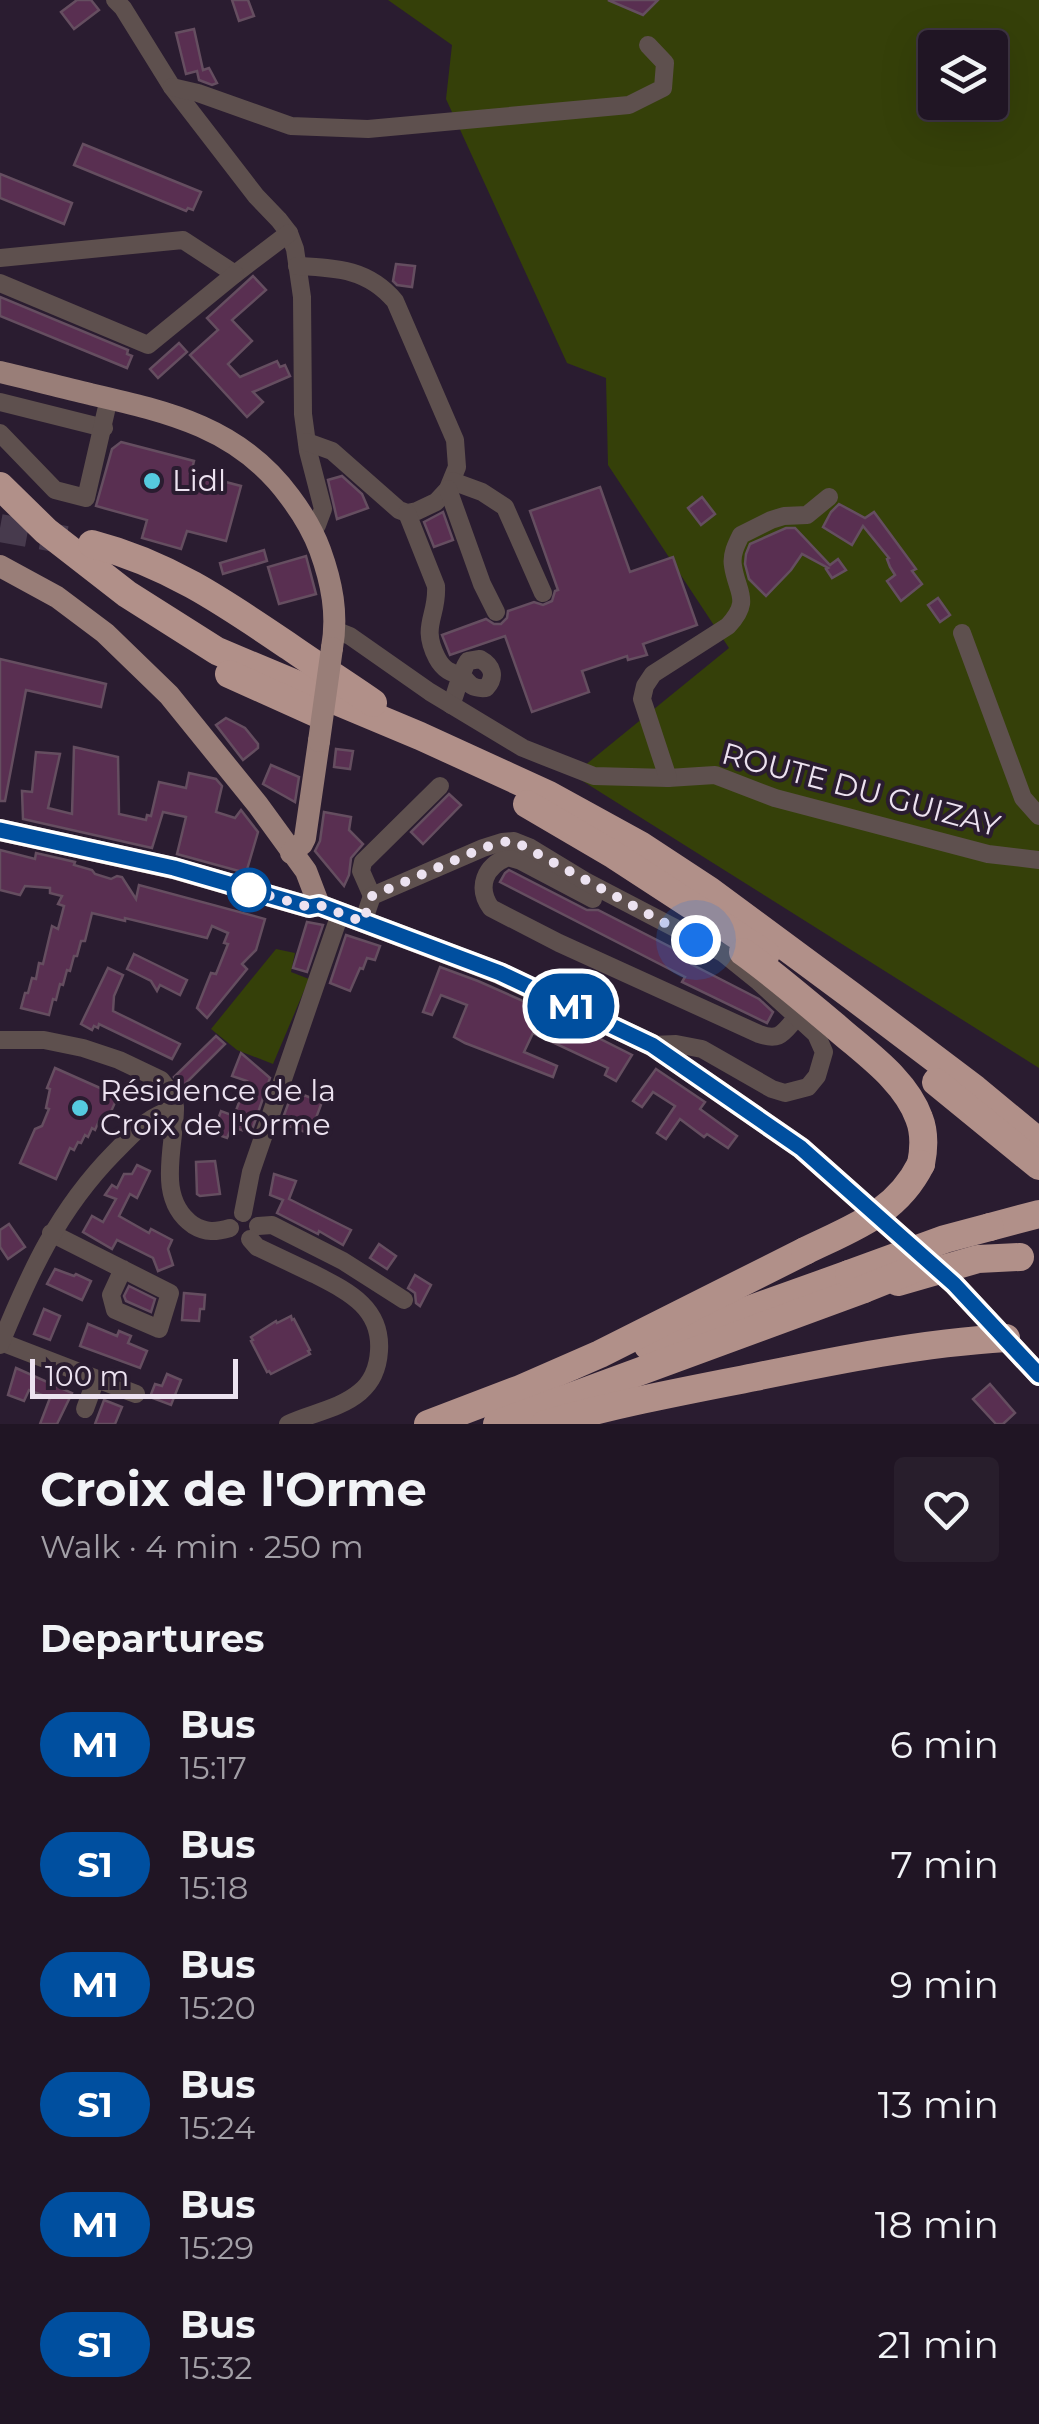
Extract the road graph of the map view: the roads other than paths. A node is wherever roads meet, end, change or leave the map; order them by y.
1 (115, 0) edge
2 (648, 44) dead end
3 (172, 87) junction
4 (288, 233) junction
5 (0, 258) edge
6 (297, 266) junction
7 (235, 274) junction
8 (359, 274) junction
9 (388, 276) dead end
10 (0, 283) edge
11 (0, 372) edge
12 (109, 398) junction
13 (0, 402) edge
14 (104, 428) junction
15 (0, 433) edge
16 (307, 442) junction
17 (450, 485) junction
18 (0, 486) edge
19 (829, 497) dead end
20 (0, 512) edge
21 (407, 513) junction
22 (312, 530) junction
23 (92, 544) tunnel mouth
24 (0, 566) edge
25 (543, 593) dead end
26 (496, 612) dead end
27 (962, 634) dead end
28 (334, 639) junction
29 (451, 705) junction
30 (420, 736) junction
31 (668, 778) junction
32 (440, 786) dead end
33 (1039, 816) edge
34 (0, 822) edge
35 (0, 830) edge
36 (291, 853) junction
37 (614, 855) junction
38 (1039, 860) edge
39 (372, 896) junction
40 (330, 910) junction
41 (656, 919) junction
42 (363, 922) junction
43 (798, 1016) junction
44 (0, 1040) edge
45 (652, 1045) junction
46 (175, 1108) junction
47 (1039, 1142) edge
48 (1039, 1166) edge
49 (1039, 1214) edge
50 (245, 1227) junction
51 (1039, 1229) edge
52 (51, 1233) junction
53 (1013, 1246) edge
54 (122, 1269) dead end
55 (863, 1283) junction
56 (404, 1300) dead end
57 (1006, 1338) junction
58 (0, 1344) edge
59 (1039, 1375) edge
60 (96, 1379) junction
61 (520, 1389) junction
62 (136, 1394) dead end
63 (85, 1409) dead end
64 (288, 1424) edge
65 (428, 1424) edge
66 (497, 1424) edge
67 (545, 1424) edge

1 - 3 street
2 - 3 street
3 - 4 street
4 - 6 street
4 - 7 street
5 - 7 street
6 - 8 street
6 - 16 street
7 - 10 street
8 - 9 street
8 - 17 street
11 - 12 main road
12 - 14 street
12 - 22 main road
13 - 14 street
14 - 15 street
16 - 21 street
16 - 22 street
17 - 21 street
17 - 25 street
17 - 26 street
18 - 30 highway
19 - 31 street
20 - 37 highway
21 - 29 street
22 - 28 main road
23 - 30 highway
24 - 36 main road
27 - 33 street
28 - 29 street, ROUTE DU GUIZAY
28 - 36 main road, bridge
29 - 31 street, ROUTE DU GUIZAY
30 - 47 highway
31 - 38 street, ROUTE DU GUIZAY
32 - 39 street
34 - 40 street
35 - 40 main road
36 - 40 main road
37 - 48 highway
37 - 61 highway, bridge
39 - 41 street
39 - 42 street
40 - 42 main road
40 - 50 street
41 - 43 street
41 - 43 street
42 - 45 main road
43 - 45 street
44 - 46 street
45 - 57 main road
46 - 50 street
46 - 52 street
49 - 53 highway
50 - 56 street
50 - 64 street
51 - 53 highway
52 - 54 street
52 - 58 street
53 - 55 highway, bridge
53 - 55 highway, bridge
55 - 61 highway
55 - 66 highway
57 - 59 main road
57 - 67 highway
58 - 60 street
60 - 62 street
60 - 63 street
61 - 65 highway

